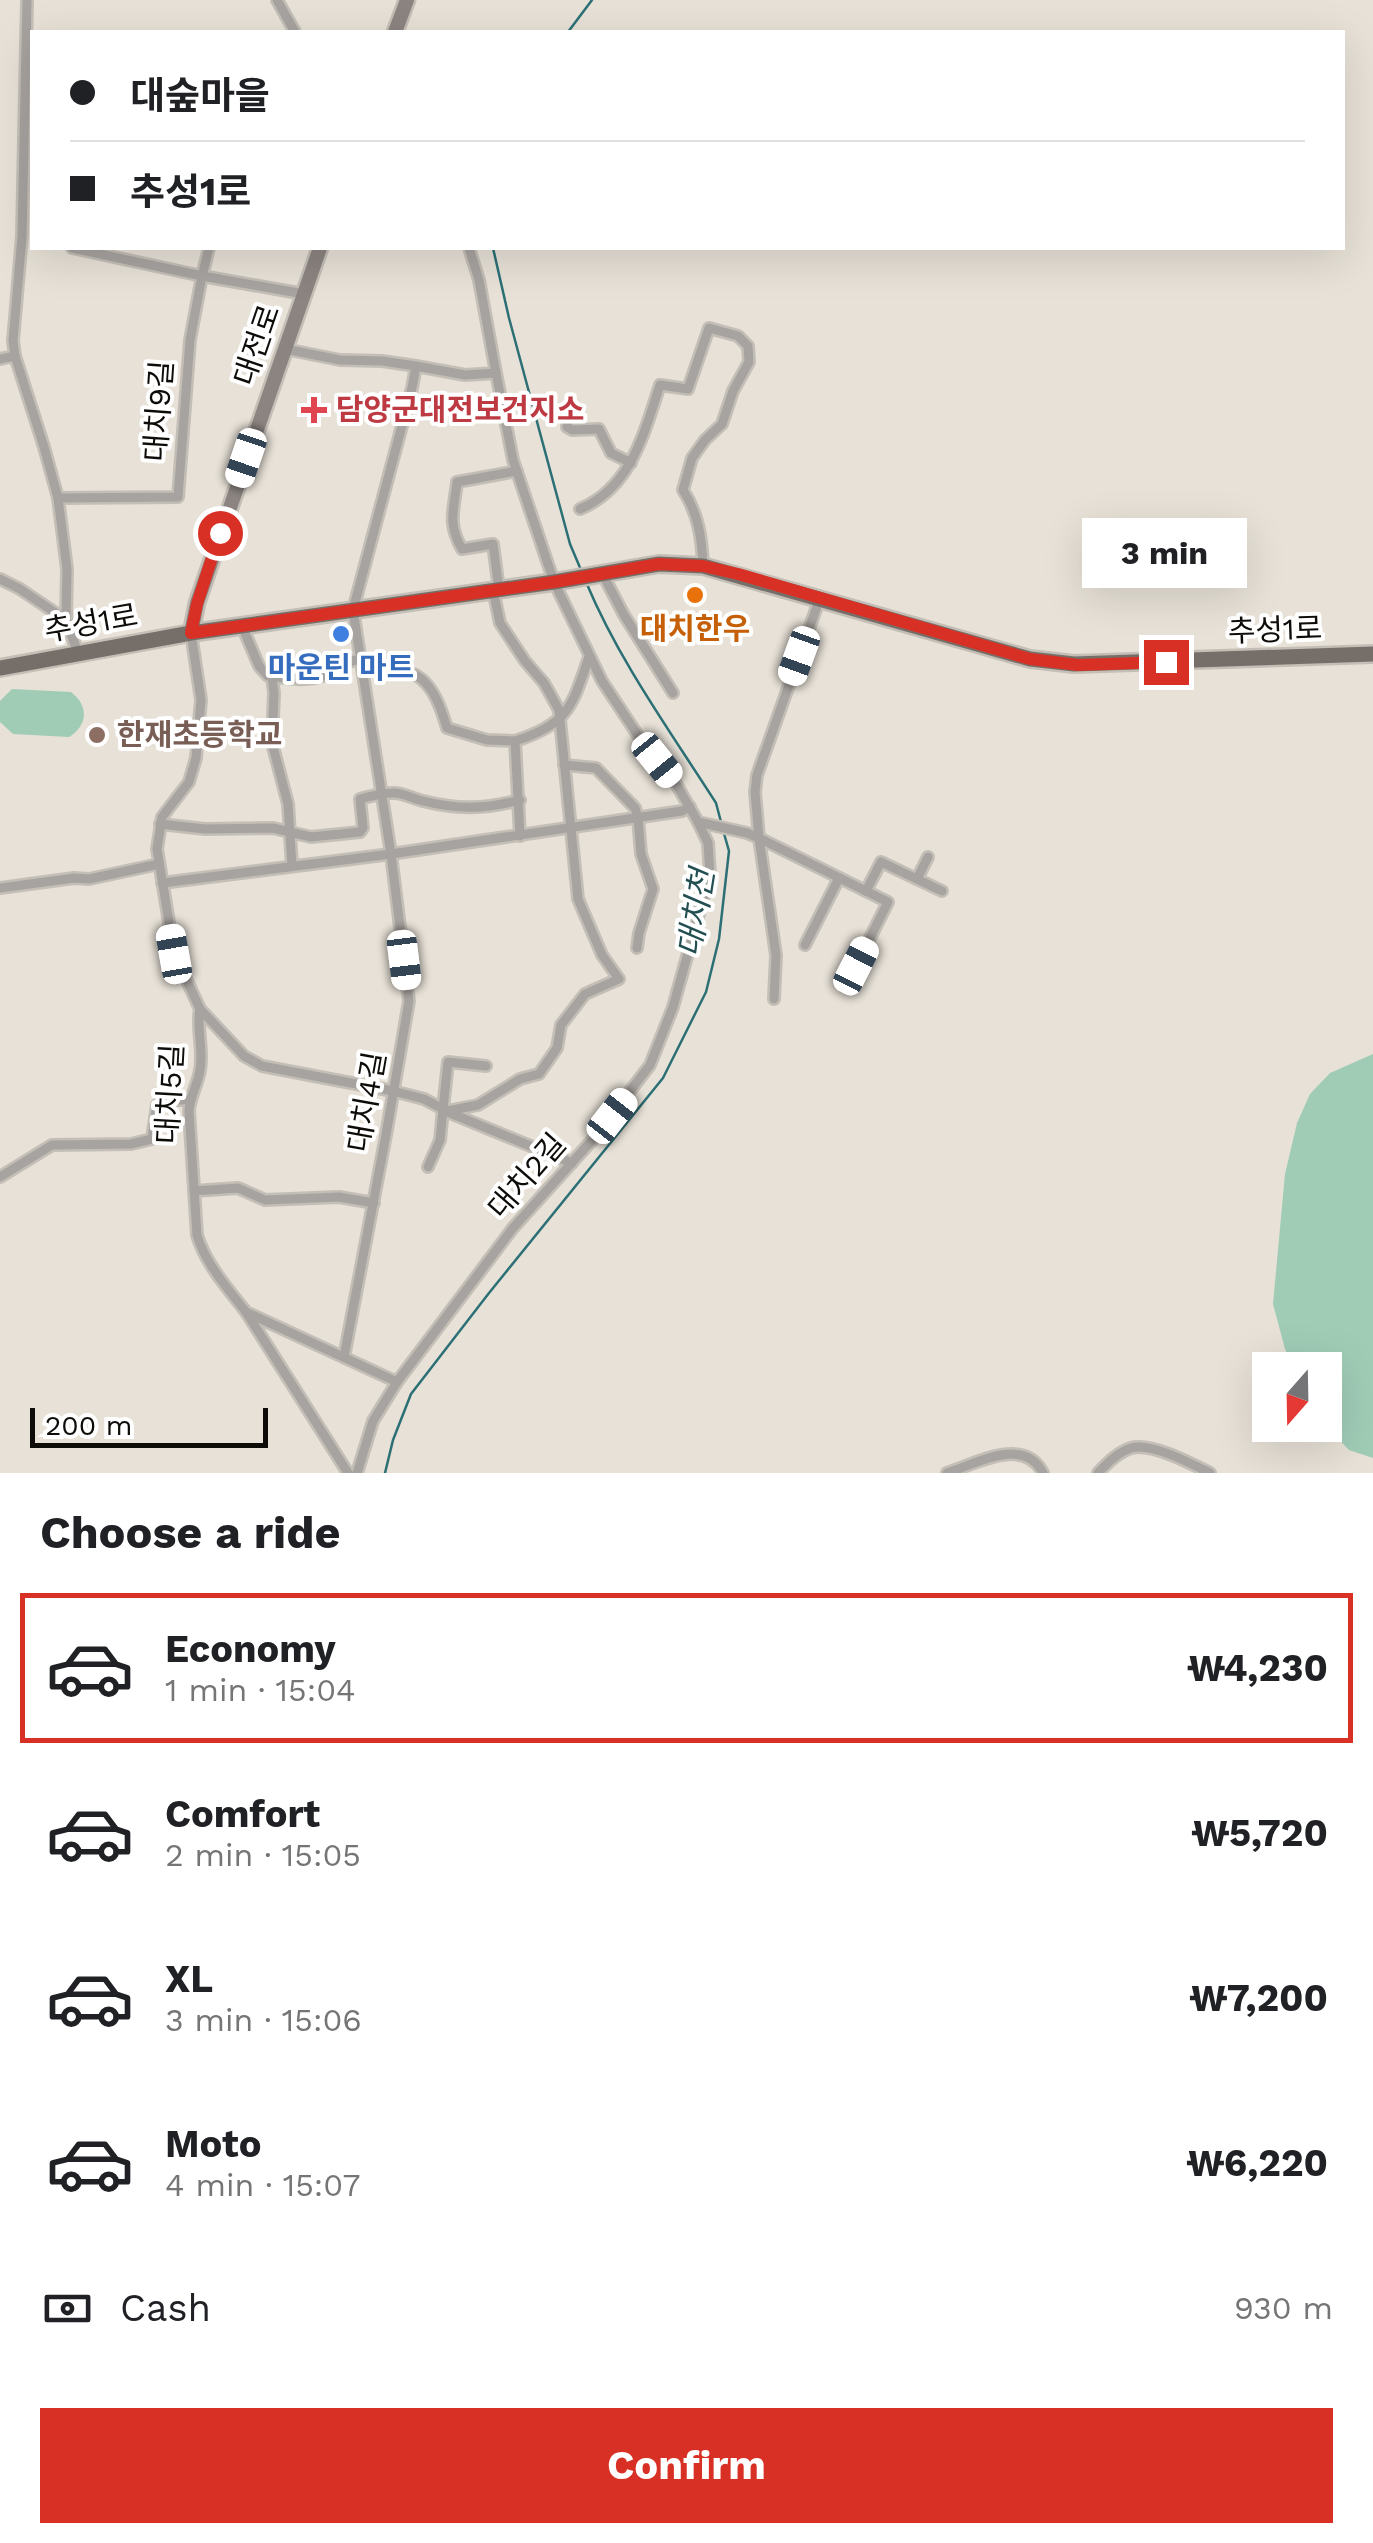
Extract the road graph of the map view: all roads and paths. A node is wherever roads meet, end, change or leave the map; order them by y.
1 (27, 0) edge
2 (277, 0) edge
3 (407, 0) edge
4 (294, 30) edge
5 (397, 30) edge
6 (27, 237) edge
7 (81, 250) edge
8 (208, 250) edge
9 (319, 250) edge
10 (470, 250) edge
11 (202, 276) junction
12 (304, 294) junction
13 (284, 349) junction
14 (15, 356) junction
15 (0, 359) edge
16 (416, 366) junction
17 (496, 373) junction
18 (552, 414) dead end
19 (631, 463) junction
20 (517, 471) junction
21 (58, 498) junction
22 (580, 509) dead end
23 (703, 566) junction
24 (602, 574) junction
25 (0, 579) edge
26 (554, 582) junction
27 (496, 590) junction
28 (820, 598) junction
29 (353, 610) junction
30 (66, 620) junction
31 (242, 626) junction
32 (191, 633) junction
33 (78, 652) junction
34 (1373, 654) edge
35 (590, 657) junction
36 (360, 659) junction
37 (0, 668) edge
38 (272, 677) junction
39 (673, 694) dead end
40 (560, 720) junction
41 (515, 741) junction
42 (564, 765) junction
43 (382, 794) junction
44 (520, 800) junction
45 (690, 807) junction
46 (638, 818) junction
47 (704, 823) junction
48 (160, 824) junction
49 (572, 829) junction
50 (290, 834) junction
51 (520, 836) junction
52 (759, 838) junction
53 (391, 854) junction
54 (928, 858) dead end
55 (158, 864) junction
56 (292, 866) junction
57 (839, 878) junction
58 (917, 879) junction
59 (162, 883) junction
60 (0, 888) edge
61 (942, 891) dead end
62 (866, 892) junction
63 (805, 945) dead end
64 (637, 948) dead end
65 (856, 966) dead end
66 (774, 999) dead end
67 (200, 1009) junction
68 (486, 1066) dead end
69 (393, 1091) junction
70 (190, 1100) junction
71 (445, 1110) junction
72 (572, 1163) junction
73 (428, 1167) dead end
74 (0, 1177) edge
75 (194, 1191) junction
76 (374, 1203) junction
77 (246, 1312) junction
78 (344, 1357) junction
79 (397, 1382) junction
80 (348, 1473) edge
81 (357, 1473) edge
82 (947, 1473) edge
83 (1044, 1473) edge
84 (1098, 1473) edge
85 (1210, 1473) edge

1 - 6 street
2 - 4 street
3 - 5 street
6 - 14 street
7 - 11 street
8 - 11 street
9 - 12 street, 대전로
10 - 17 street, 대치2길
11 - 12 street
11 - 21 street, 대치9길
12 - 13 street, 대전로
13 - 16 street
13 - 32 street, 대전로
14 - 15 street
14 - 21 street
16 - 17 street
16 - 29 street
17 - 20 street, 대치2길
18 - 19 street
19 - 22 street
19 - 23 street
20 - 26 street, 대치2길
20 - 27 street
21 - 30 street
23 - 24 main road, 추성1로
23 - 28 main road, 추성1로
24 - 26 main road, 추성1로
24 - 39 street
25 - 30 street
26 - 27 main road, 추성1로
26 - 35 street, 대치2길
27 - 29 main road, 추성1로
27 - 40 street
28 - 34 main road, 추성1로
28 - 52 street
29 - 31 main road, 추성1로
29 - 36 street, 대치4길
30 - 33 street
31 - 32 main road, 추성1로
31 - 38 street
32 - 33 main road, 추성1로
32 - 48 street
33 - 37 main road, 추성1로
35 - 40 street
35 - 45 street, 대치2길
36 - 38 street
36 - 41 street
36 - 43 street, 대치4길
38 - 50 street
40 - 41 street
40 - 42 street
41 - 44 street
42 - 46 street
42 - 49 street
43 - 44 street
43 - 50 street
43 - 53 street, 대치4길
44 - 51 street
45 - 46 street
45 - 47 street, 대치2길
46 - 49 street
46 - 64 street
47 - 52 street
47 - 72 street, 대치2길
48 - 50 street
48 - 55 street, 대치5길
49 - 51 street
49 - 71 street
50 - 56 street
51 - 53 street
52 - 57 street
52 - 66 street
53 - 56 street
53 - 69 street, 대치4길
54 - 58 street
55 - 59 street, 대치5길
55 - 60 street
56 - 59 street
57 - 62 street
57 - 63 street
58 - 61 street
58 - 62 street
59 - 67 street, 대치5길
62 - 65 street
67 - 69 street
67 - 70 street, 대치5길
68 - 71 street
69 - 71 street
69 - 76 street, 대치4길
70 - 74 street
70 - 75 street, 대치5길
71 - 72 street
71 - 73 street
72 - 79 street, 대치2길
75 - 76 street
75 - 77 street, 대치5길
76 - 78 street, 대치4길
77 - 78 street
77 - 80 street, 대치5길
78 - 79 street
79 - 81 street, 대치2길
82 - 83 street
84 - 85 street

